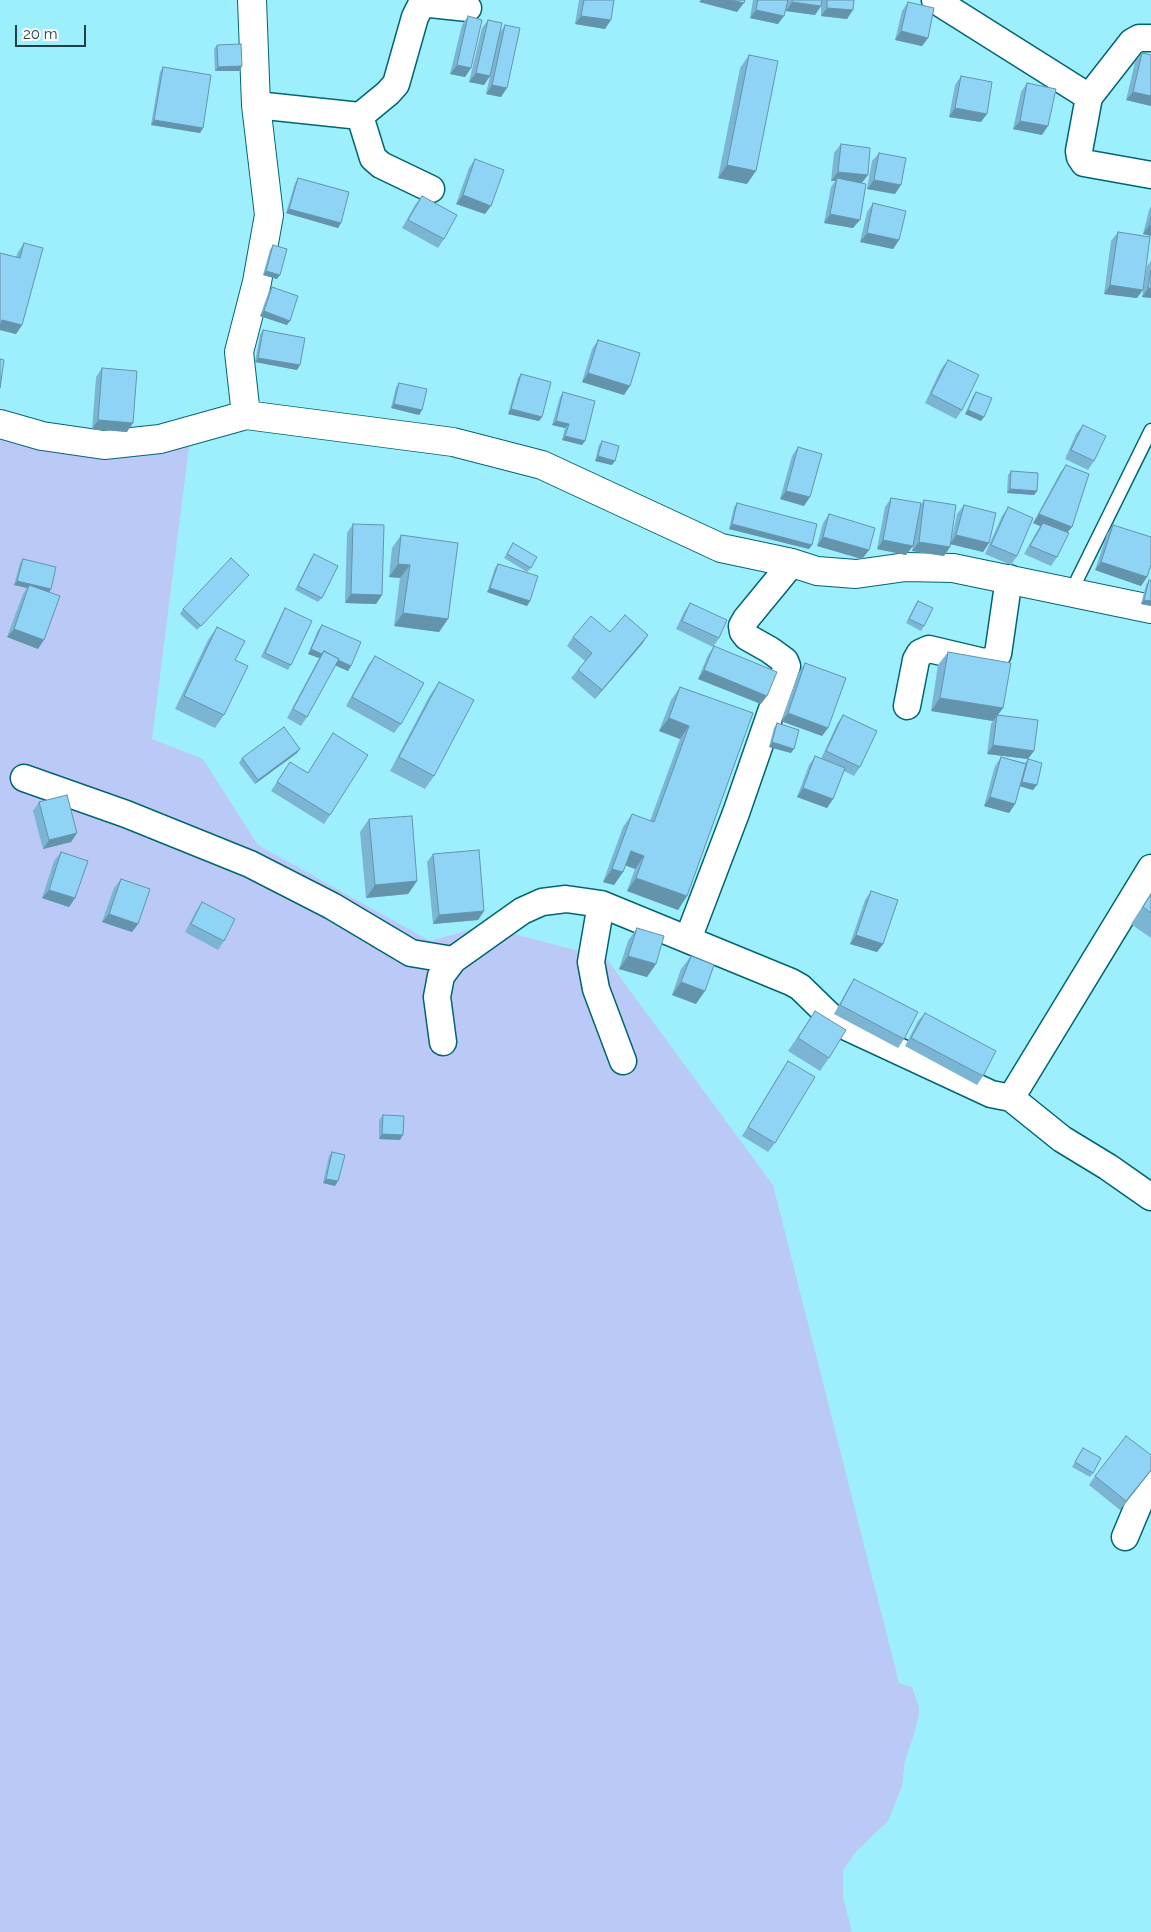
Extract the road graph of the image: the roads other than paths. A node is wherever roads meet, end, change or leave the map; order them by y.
1 (252, 0) edge
2 (936, 0) edge
3 (468, 8) dead end
4 (1151, 38) edge
5 (1088, 97) junction
6 (256, 105) junction
7 (360, 116) junction
8 (1151, 175) edge
9 (431, 188) dead end
10 (246, 415) junction
11 (0, 424) edge
12 (1151, 430) edge
13 (792, 563) junction
14 (1009, 578) junction
15 (1071, 592) junction
16 (1151, 609) edge
17 (907, 706) dead end
18 (24, 778) dead end
19 (1151, 868) edge
20 (600, 904) junction
21 (688, 939) junction
22 (453, 960) junction
23 (443, 1042) dead end
24 (624, 1061) dead end
25 (1011, 1098) junction
26 (1151, 1196) edge
27 (1151, 1475) edge
28 (1125, 1537) dead end

1 - 6 street
2 - 5 street
3 - 7 street
4 - 5 street
5 - 8 street
6 - 7 street
6 - 10 street
7 - 9 street
10 - 11 street
10 - 13 street
12 - 15 lane
13 - 14 street
13 - 21 street
14 - 15 street
14 - 17 street
15 - 16 street
18 - 22 street
19 - 25 street
20 - 21 street
20 - 22 street
20 - 24 street
21 - 25 street
22 - 23 street
25 - 26 street
27 - 28 street

